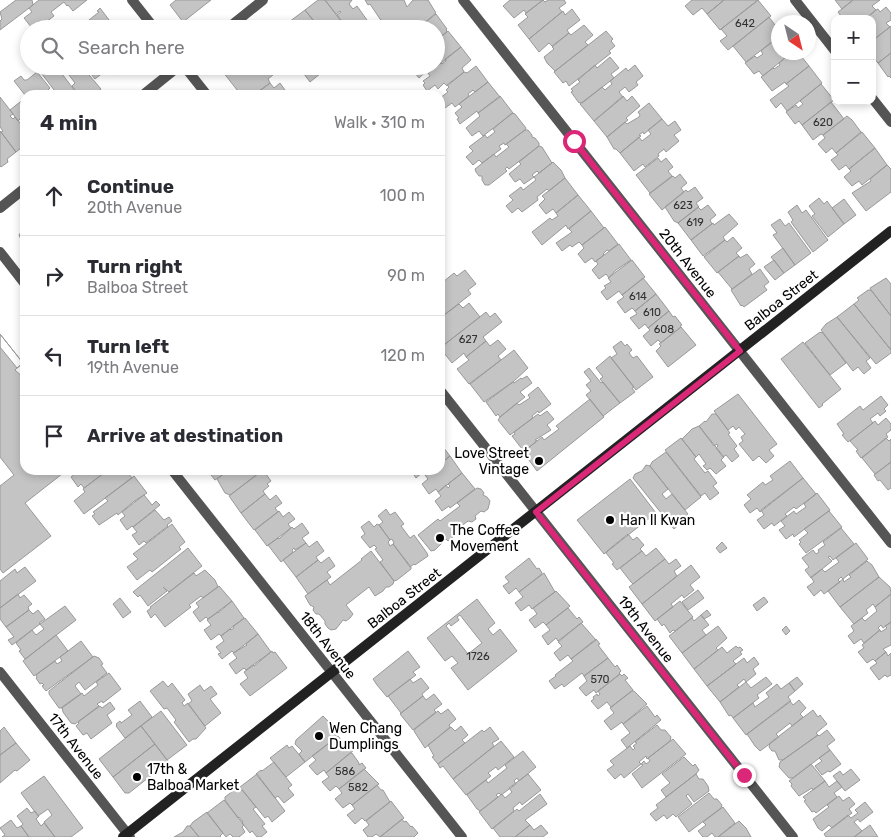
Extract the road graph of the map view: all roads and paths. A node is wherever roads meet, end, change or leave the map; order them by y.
1 (132, 0) edge
2 (263, 0) edge
3 (463, 0) edge
4 (794, 0) edge
5 (148, 20) edge
6 (238, 20) edge
7 (831, 46) edge
8 (168, 75) edge
9 (191, 75) edge
10 (149, 90) edge
11 (203, 90) edge
12 (876, 103) edge
13 (891, 122) edge
14 (20, 192) edge
15 (0, 208) edge
16 (891, 231) edge
17 (0, 252) edge
18 (20, 278) edge
19 (740, 351) junction
20 (445, 396) edge
21 (176, 475) edge
22 (536, 512) junction
23 (891, 542) edge
24 (0, 672) edge
25 (332, 672) junction
26 (127, 836) edge
27 (462, 837) edge
28 (793, 837) edge

1 - 5 street
2 - 6 street
3 - 19 street, 20th Avenue
4 - 7 street
8 - 10 street
9 - 11 street
12 - 13 street
14 - 15 street
16 - 19 street, Balboa Street
17 - 18 street
19 - 22 street, Balboa Street
19 - 23 street, 20th Avenue
20 - 22 street, 19th Avenue
21 - 25 street, 18th Avenue
22 - 25 street, Balboa Street
22 - 28 street, 19th Avenue
24 - 26 street, 17th Avenue
25 - 26 street, Balboa Street
25 - 27 street, 18th Avenue

